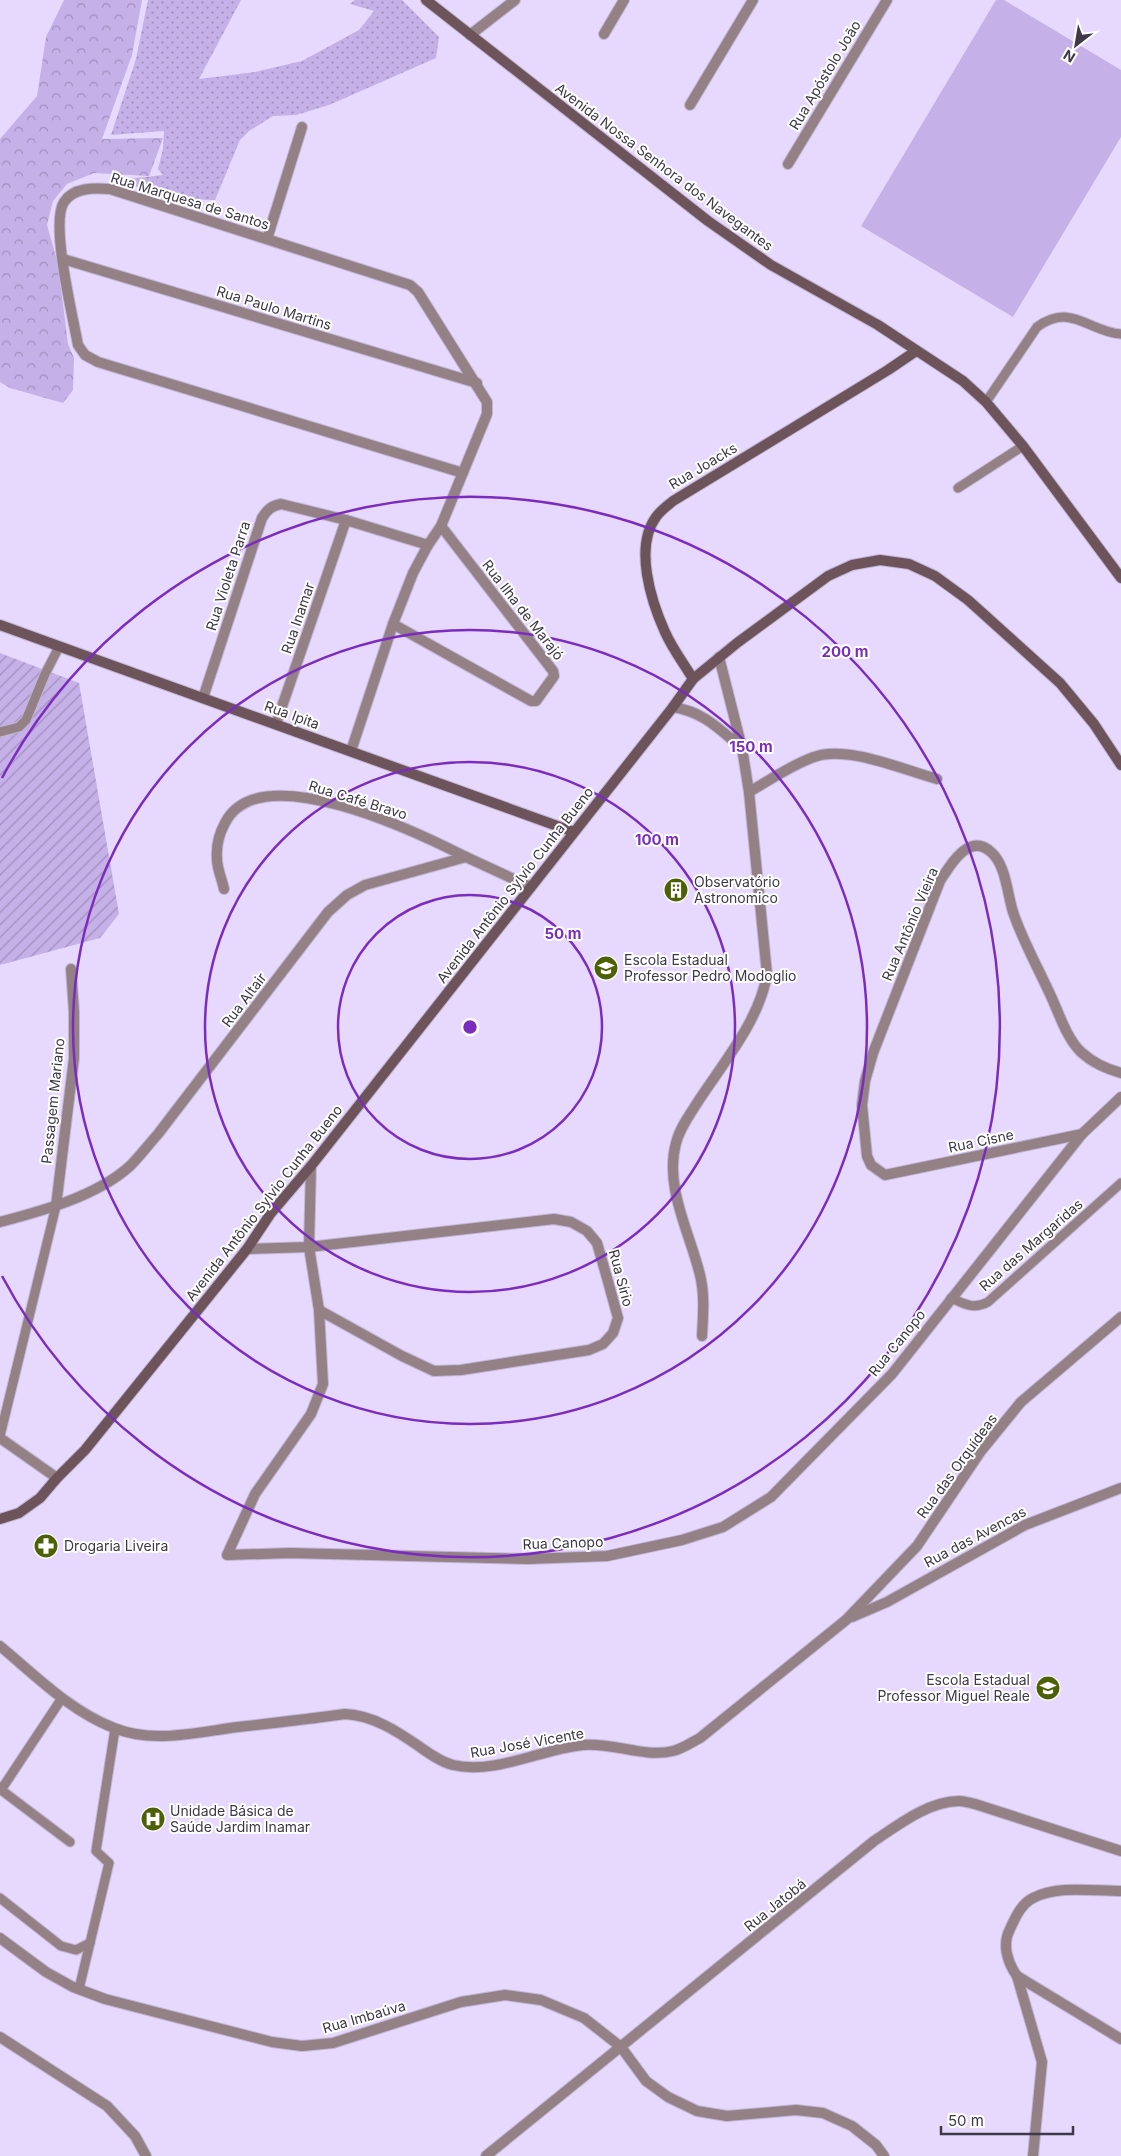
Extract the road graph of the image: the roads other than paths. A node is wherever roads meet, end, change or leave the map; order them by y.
1 (426, 0) edge
2 (515, 0) edge
3 (624, 0) edge
4 (753, 0) edge
5 (887, 0) edge
6 (604, 34) dead end
7 (470, 36) junction
8 (690, 105) dead end
9 (302, 127) dead end
10 (788, 164) dead end
11 (267, 239) junction
12 (63, 259) junction
13 (1121, 334) edge
14 (916, 351) junction
15 (476, 383) junction
16 (986, 402) junction
17 (1023, 446) junction
18 (463, 472) junction
19 (958, 488) dead end
20 (346, 520) junction
21 (441, 526) junction
22 (428, 544) junction
23 (1121, 578) edge
24 (393, 624) junction
25 (0, 625) edge
26 (59, 647) junction
27 (719, 657) junction
28 (693, 679) junction
29 (203, 698) junction
30 (673, 707) junction
31 (276, 724) junction
32 (0, 732) edge
33 (742, 748) junction
34 (351, 751) junction
35 (1121, 765) edge
36 (937, 779) dead end
37 (749, 792) junction
38 (574, 832) junction
39 (466, 858) junction
40 (531, 887) junction
41 (224, 889) dead end
42 (71, 969) dead end
43 (1121, 1073) edge
44 (1121, 1097) edge
45 (1082, 1134) junction
46 (311, 1166) junction
47 (885, 1175) joint
48 (1121, 1183) edge
49 (56, 1206) junction
50 (0, 1222) edge
51 (309, 1247) junction
52 (247, 1249) junction
53 (951, 1298) junction
54 (319, 1310) junction
55 (1121, 1317) edge
56 (702, 1336) dead end
57 (0, 1437) edge
58 (57, 1478) junction
59 (1121, 1488) edge
60 (0, 1519) edge
61 (846, 1620) junction
62 (2, 1651) edge
63 (62, 1698) junction
64 (115, 1729) junction
65 (0, 1790) edge
66 (70, 1842) dead end
67 (1121, 1851) edge
68 (1121, 1891) edge
69 (0, 1898) edge
70 (0, 1938) edge
71 (90, 1943) junction
72 (1017, 1976) junction
73 (79, 1989) junction
74 (0, 2037) edge
75 (1121, 2039) edge
76 (622, 2047) junction
77 (146, 2156) edge
78 (486, 2156) edge
79 (884, 2156) edge
80 (1033, 2156) edge

1 - 7 main road, Avenida Nossa Senhora dos Navegantes
2 - 7 street
3 - 6 street
4 - 8 street
5 - 10 street, Rua Apóstolo João
7 - 14 main road, Avenida Nossa Senhora dos Navegantes
9 - 11 street
11 - 12 street, Rua Marquesa de Santos
11 - 15 street, Rua Marquesa de Santos
12 - 15 street, Rua Paulo Martins
12 - 18 street, Rua Marquesa de Santos
13 - 16 lane
14 - 16 main road, Avenida Nossa Senhora dos Navegantes
14 - 28 main road, Rua Joacks
15 - 18 street, Rua Marquesa de Santos
16 - 17 main road, Avenida Nossa Senhora dos Navegantes
17 - 19 lane
17 - 23 main road, Avenida Nossa Senhora dos Navegantes
18 - 21 street, Rua Marquesa de Santos
20 - 22 street, Rua Violeta Parra
20 - 29 street, Rua Violeta Parra
20 - 31 street, Rua Inamar
21 - 22 street, Rua Marquesa de Santos
21 - 24 street, Rua Ilha de Marajó
22 - 24 street, Rua Marquesa de Santos
24 - 34 street, Rua Marquesa de Santos
25 - 26 main road, Rua Ipita
26 - 29 main road, Rua Ipita
26 - 32 lane
27 - 28 main road, Avenida Antônio Sylvio Cunha Bueno
27 - 33 street
27 - 35 main road, Avenida Antônio Sylvio Cunha Bueno
28 - 30 main road, Avenida Antônio Sylvio Cunha Bueno
29 - 31 main road, Rua Ipita
30 - 33 street
30 - 38 main road, Avenida Antônio Sylvio Cunha Bueno
31 - 34 main road, Rua Ipita
33 - 37 street
34 - 38 main road, Rua Ipita
36 - 37 street
37 - 56 street
38 - 40 main road, Avenida Antônio Sylvio Cunha Bueno
39 - 40 street
39 - 41 street, Rua Café Bravo
39 - 49 street, Rua Altair
40 - 46 main road, Avenida Antônio Sylvio Cunha Bueno
42 - 49 street, Passagem Mariano
43 - 47 street, Rua Antônio Vieira
44 - 45 street, Rua Canopo
45 - 47 street, Rua Cisne
45 - 53 street, Rua Canopo
46 - 51 street, Rua Canopo
46 - 52 main road, Avenida Antônio Sylvio Cunha Bueno
48 - 53 lane, Rua das Margaridas
49 - 50 street, Rua Altair
49 - 57 lane
51 - 52 street, Rua Sírio
51 - 54 street, Rua Canopo
51 - 54 street, Rua Sírio
52 - 58 main road, Avenida Antônio Sylvio Cunha Bueno
53 - 54 street, Rua Canopo
55 - 61 street, Rua das Orquídeas
57 - 58 street
58 - 60 main road, Avenida Antônio Sylvio Cunha Bueno
59 - 61 street, Rua das Avencas
61 - 64 street, Rua José Vicente
62 - 63 street, Rua José Vicente
63 - 64 street, Rua José Vicente
63 - 65 lane
64 - 71 lane
65 - 66 lane
67 - 76 street, Rua Jatobá
68 - 72 street
69 - 71 lane
70 - 73 street, Rua Imbaúva
71 - 73 lane
72 - 75 street
72 - 80 street
73 - 76 street, Rua Imbaúva
74 - 77 street
76 - 78 street, Rua Jatobá
76 - 79 street, Rua Imbaúva

